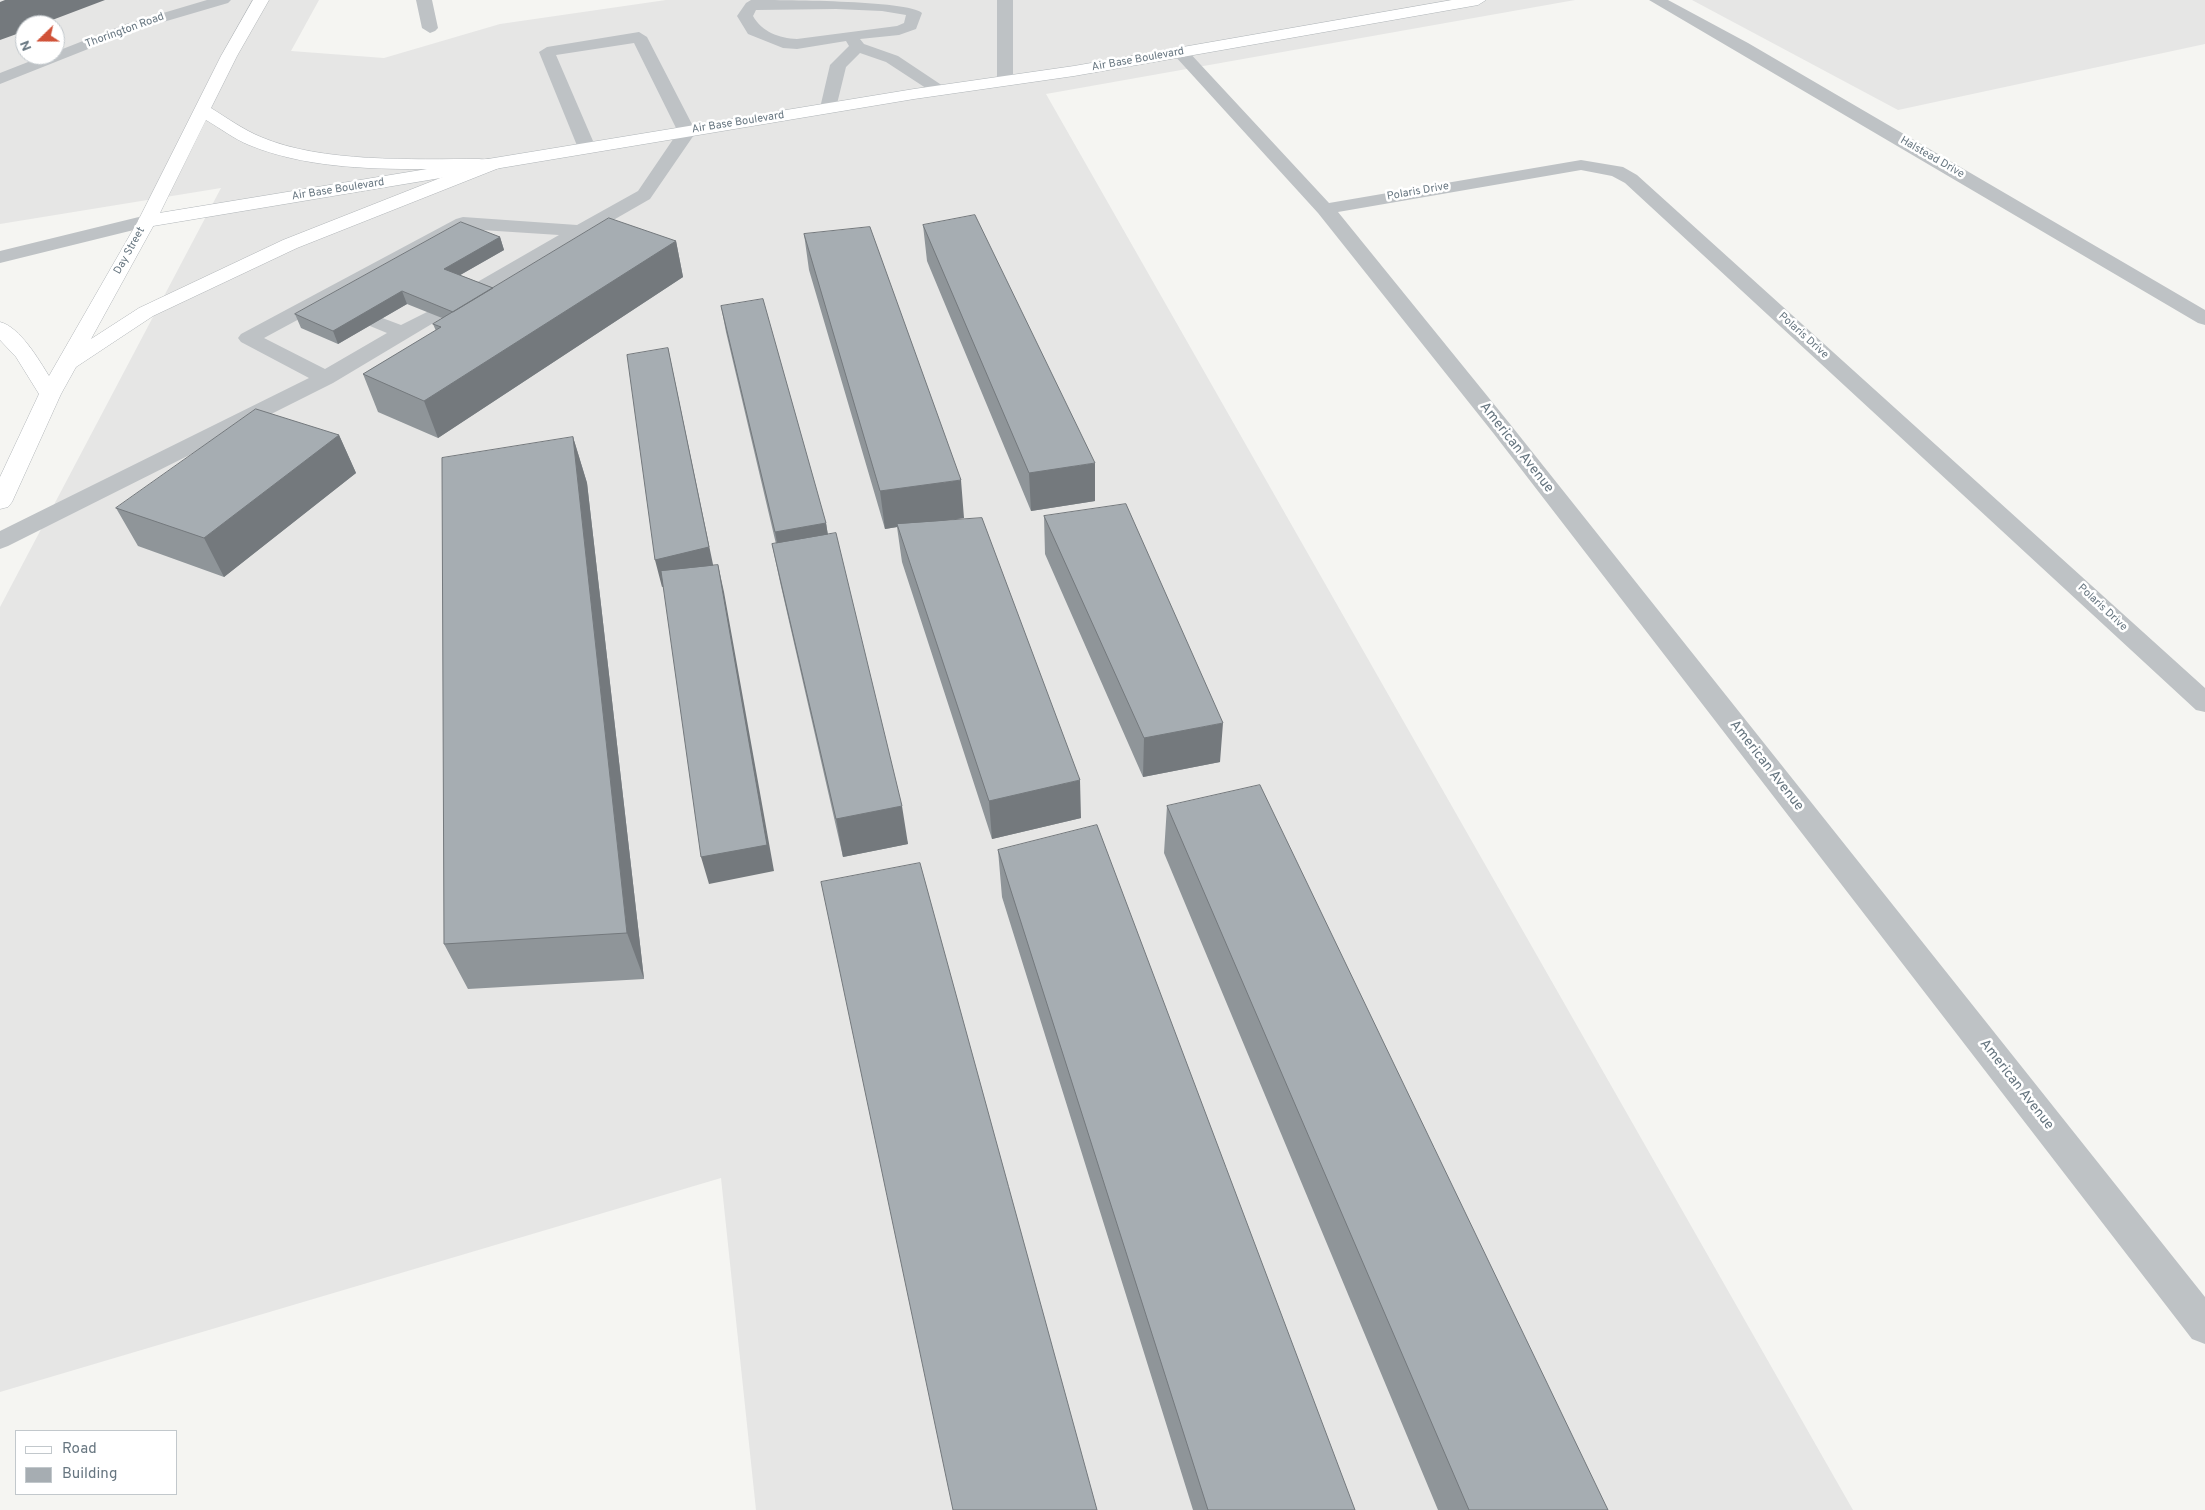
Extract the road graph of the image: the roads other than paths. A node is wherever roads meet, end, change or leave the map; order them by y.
1 (223, 0) edge
2 (261, 0) edge
3 (424, 0) edge
4 (1005, 0) edge
5 (1478, 0) edge
6 (1658, 0) edge
7 (757, 3) edge
8 (430, 28) dead end
9 (854, 42) junction
10 (1181, 52) junction
11 (0, 79) edge
12 (1005, 81) junction
13 (941, 90) junction
14 (828, 108) junction
15 (202, 110) junction
16 (687, 132) junction
17 (587, 148) junction
18 (493, 164) junction
19 (1325, 209) junction
20 (147, 221) junction
21 (578, 231) junction
22 (0, 257) edge
23 (476, 266) edge
24 (502, 275) junction
25 (474, 292) edge
26 (433, 315) edge
27 (2205, 319) edge
28 (377, 322) edge
29 (0, 328) edge
30 (403, 333) junction
31 (67, 364) junction
32 (326, 378) junction
33 (50, 394) junction
34 (0, 502) edge
35 (0, 541) edge
36 (2205, 703) edge
37 (2205, 1326) edge

1 - 11 street, Thorington Road
2 - 15 main road, Day Street
3 - 8 street
4 - 12 street
5 - 10 main road, Air Base Boulevard
6 - 27 street, Halstead Drive
7 - 9 street
7 - 9 street
9 - 13 street
9 - 14 street
10 - 12 main road, Air Base Boulevard
10 - 19 street, American Avenue
12 - 13 main road, Air Base Boulevard
13 - 14 main road, Air Base Boulevard
14 - 16 main road, Air Base Boulevard
15 - 18 main road
15 - 20 main road, Day Street
16 - 17 main road, Air Base Boulevard
16 - 17 street
16 - 21 street
17 - 18 main road, Air Base Boulevard
18 - 20 main road, Air Base Boulevard
18 - 31 main road
19 - 36 street, Polaris Drive
19 - 37 street, American Avenue
20 - 22 street, Air Base Boulevard
20 - 31 main road, Day Street
21 - 24 street
21 - 32 street
23 - 24 street
24 - 25 street
26 - 30 street
28 - 30 street
29 - 33 main road
30 - 32 street
31 - 33 main road, Day Street
32 - 35 street
33 - 34 main road, Day Street

